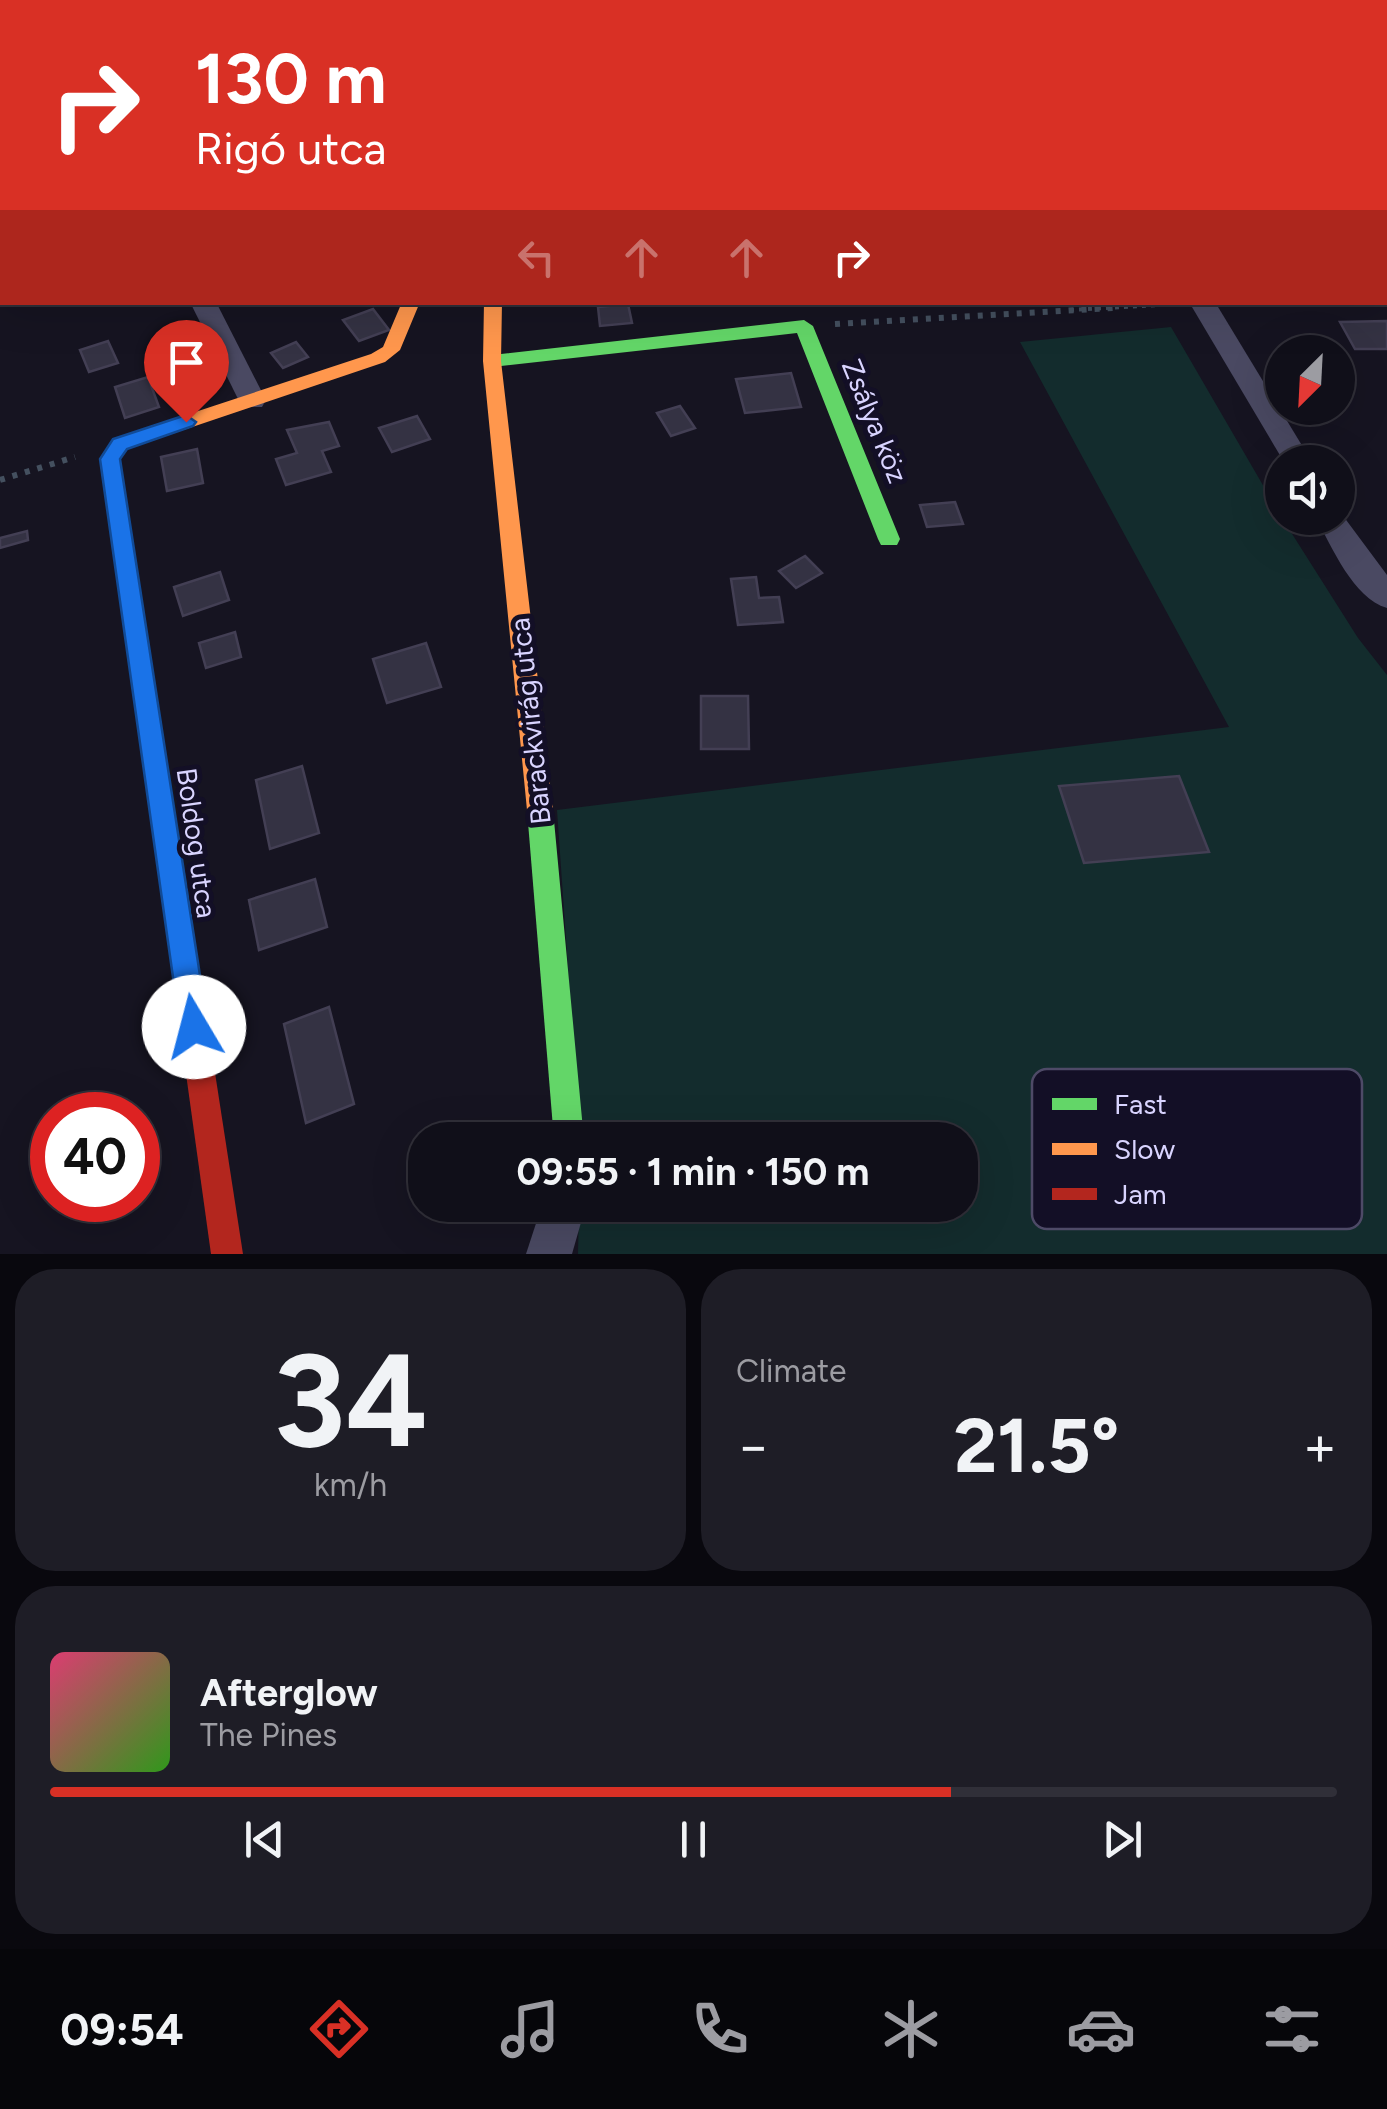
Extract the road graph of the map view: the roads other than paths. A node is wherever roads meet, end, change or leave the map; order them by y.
1 (204, 305) edge
2 (410, 305) edge
3 (492, 305) edge
4 (1204, 305) edge
5 (492, 362) junction
6 (252, 400) junction
7 (1288, 445) edge
8 (1340, 535) edge
9 (889, 539) dead end
10 (1387, 596) edge
11 (567, 1122) edge
12 (559, 1222) edge
13 (227, 1254) edge
14 (549, 1254) edge

1 - 6 street
2 - 6 street
3 - 5 street, Barackvirág utca
4 - 7 street
5 - 9 street, Zsálya köz
5 - 11 street, Barackvirág utca
6 - 13 street, Boldog utca
8 - 10 street
12 - 14 street

